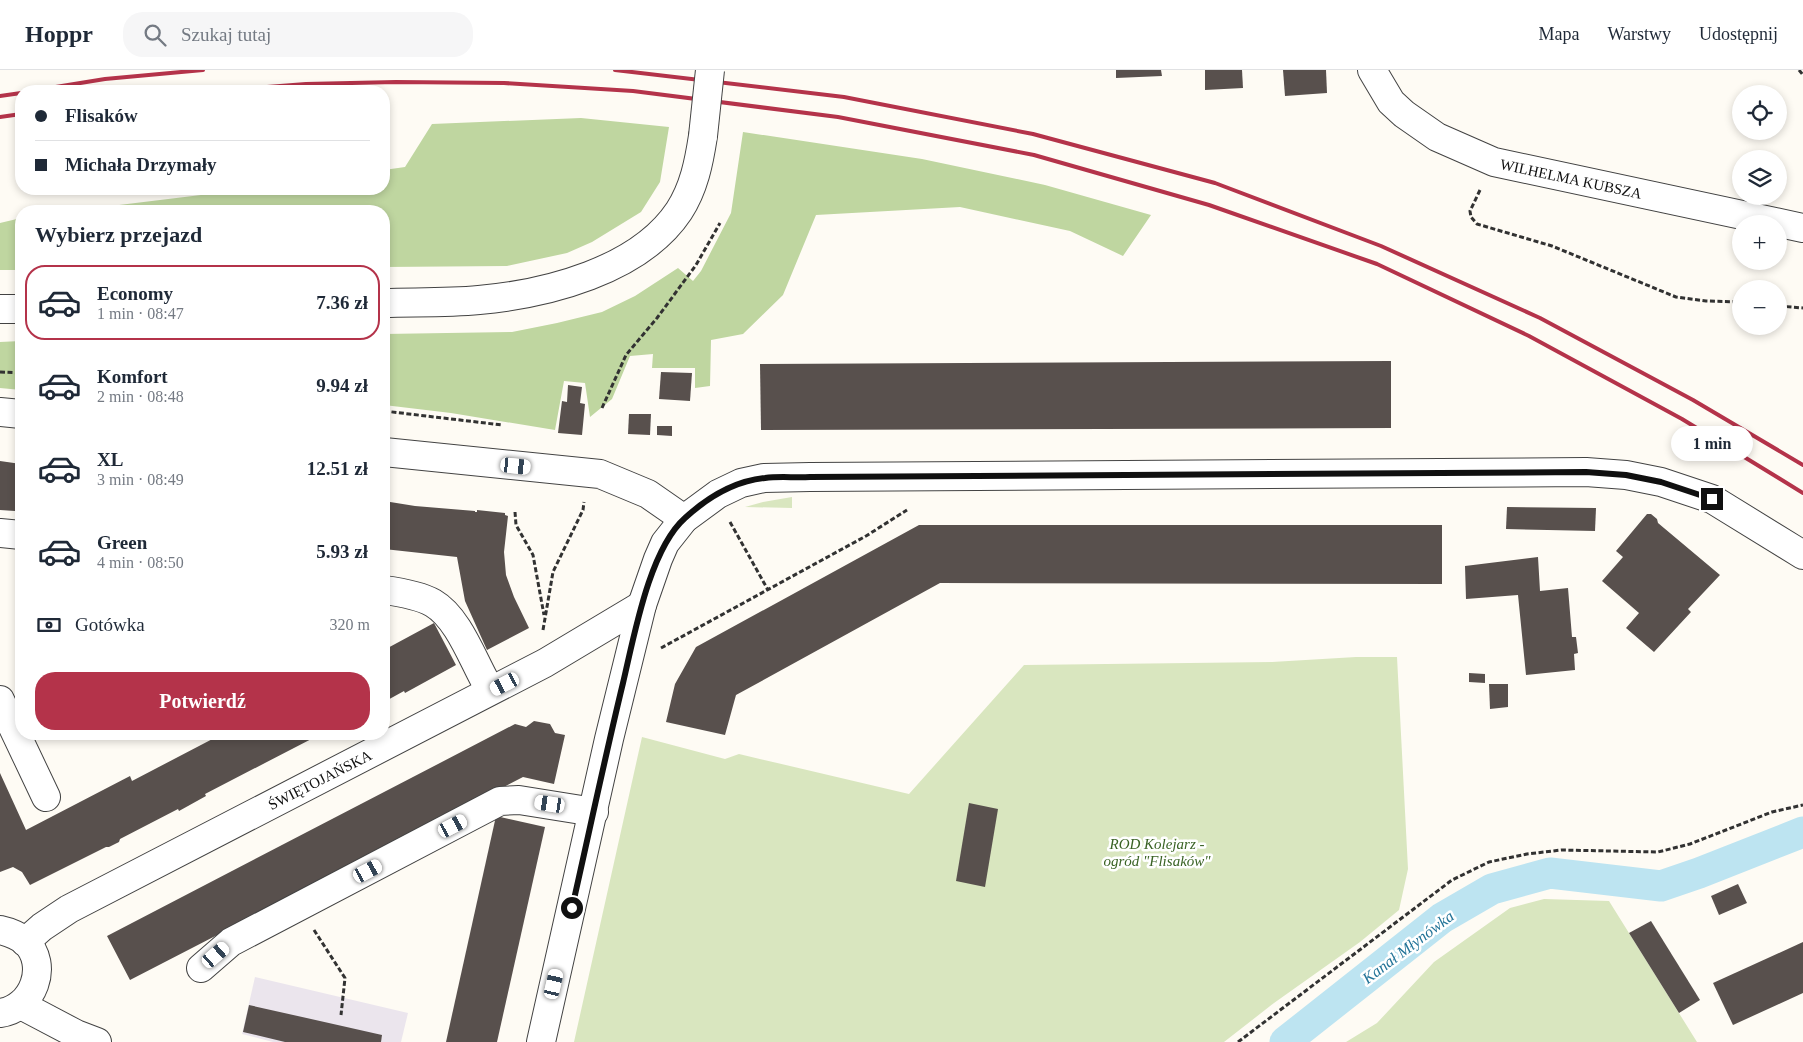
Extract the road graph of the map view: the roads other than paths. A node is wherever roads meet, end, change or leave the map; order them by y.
1 (710, 70) edge
2 (1372, 70) edge
3 (1803, 228) edge
4 (390, 303) edge
5 (0, 309) edge
6 (15, 309) edge
7 (0, 412) edge
8 (15, 413) edge
9 (390, 453) edge
10 (684, 519) junction
11 (0, 532) edge
12 (15, 534) edge
13 (1803, 555) edge
14 (390, 591) edge
15 (642, 605) junction
16 (484, 680) dead end
17 (0, 700) edge
18 (15, 732) edge
19 (19, 740) edge
20 (46, 797) dead end
21 (594, 812) junction
22 (0, 930) edge
23 (25, 942) junction
24 (201, 968) dead end
25 (10, 1009) edge
26 (97, 1042) edge
27 (541, 1042) edge

1 - 4 street, bridge
2 - 3 street, WILHELMA KUBSZA
5 - 6 street
7 - 8 street
9 - 10 street
10 - 13 street
10 - 15 street
11 - 12 street
14 - 16 street
15 - 21 street
15 - 23 street, ŚWIĘTOJAŃSKA
17 - 18 street
19 - 20 street
21 - 24 street
21 - 27 street
22 - 23 street
23 - 25 street
25 - 26 street

